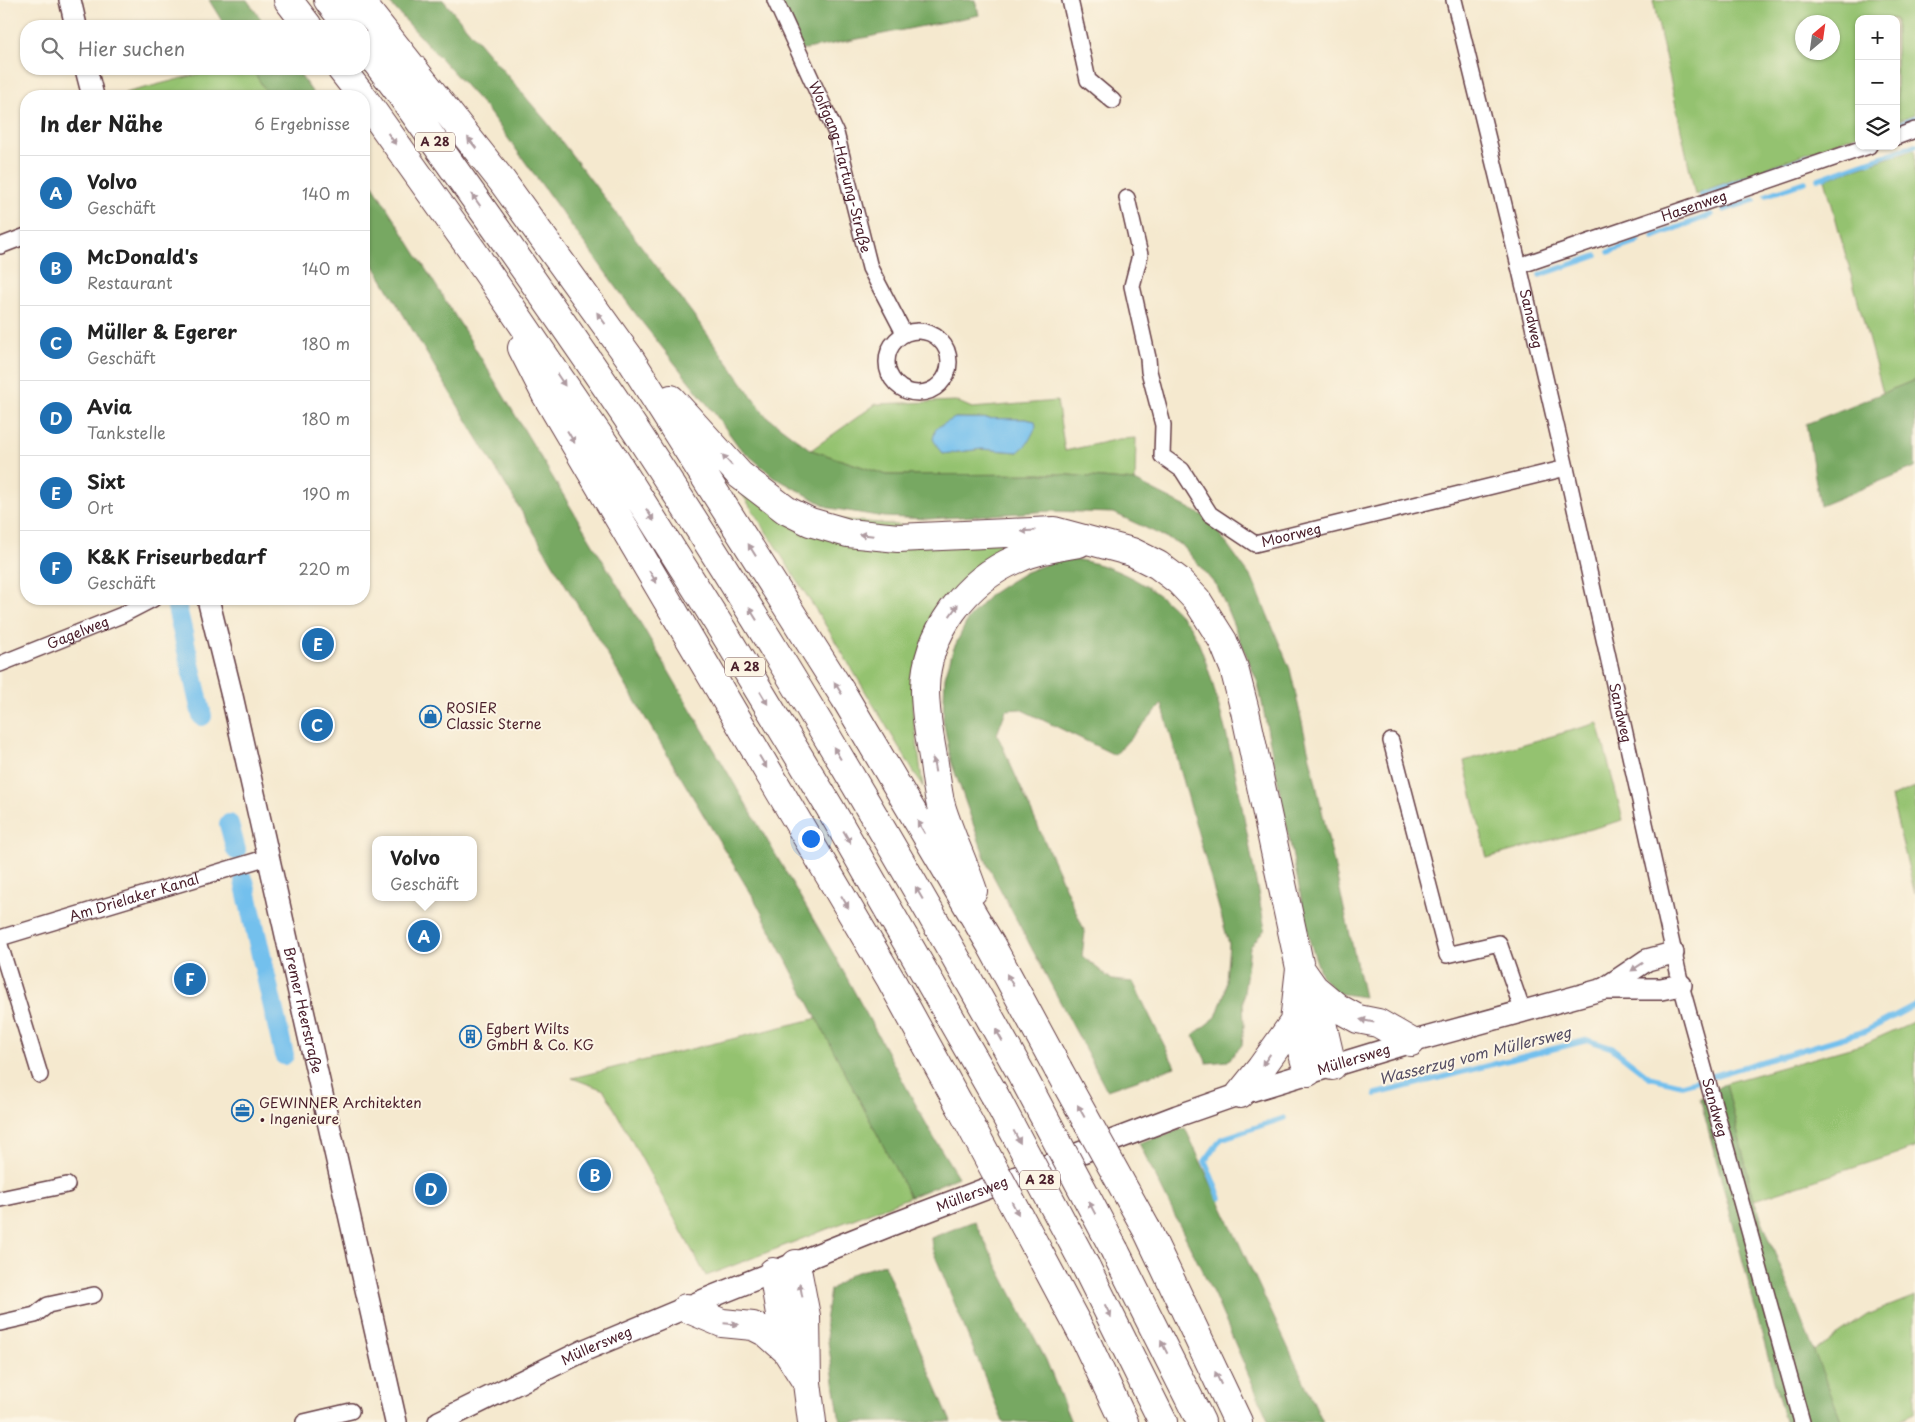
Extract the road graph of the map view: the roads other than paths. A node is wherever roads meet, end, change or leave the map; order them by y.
1 (70, 0) edge
2 (288, 0) edge
3 (328, 0) edge
4 (359, 0) edge
5 (775, 0) edge
6 (1070, 0) edge
7 (1454, 0) edge
8 (75, 20) edge
9 (303, 20) edge
10 (343, 20) edge
11 (370, 54) edge
12 (87, 75) edge
13 (345, 75) edge
14 (91, 90) edge
15 (357, 90) edge
16 (1114, 101) dead end
17 (370, 107) edge
18 (1915, 130) edge
19 (1900, 136) edge
20 (1857, 150) edge
21 (1127, 198) dead end
22 (20, 238) edge
23 (0, 246) edge
24 (474, 253) junction
25 (1519, 266) junction
26 (904, 333) junction
27 (629, 358) junction
28 (1566, 468) junction
29 (1093, 541) junction
30 (141, 605) edge
31 (209, 605) edge
32 (0, 664) edge
33 (1391, 741) dead end
34 (268, 857) junction
35 (0, 938) edge
36 (0, 944) edge
37 (991, 945) junction
38 (1674, 953) junction
39 (1307, 978) junction
40 (1681, 986) junction
41 (1604, 989) junction
42 (1523, 1012) junction
43 (1294, 1022) junction
44 (1411, 1042) junction
45 (1320, 1069) junction
46 (40, 1075) dead end
47 (1240, 1094) junction
48 (67, 1185) dead end
49 (0, 1199) edge
50 (784, 1268) junction
51 (94, 1294) dead end
52 (686, 1308) junction
53 (0, 1323) edge
54 (1085, 1340) junction
55 (786, 1350) junction
56 (807, 1383) junction
57 (351, 1411) dead end
58 (304, 1422) edge
59 (396, 1422) edge
60 (439, 1422) edge
61 (812, 1422) edge
62 (1107, 1422) edge
63 (1124, 1422) edge
64 (1163, 1422) edge
65 (1202, 1422) edge
66 (1238, 1422) edge
67 (1802, 1422) edge

1 - 8 street
2 - 9 highway
3 - 10 highway
27 -> 4 highway
5 - 26 street, Wolfgang-Hartung-Straße
6 - 16 street
7 - 25 street, Sandweg
65 -> 11 highway, A 28, bridge
12 - 14 street
13 - 15 highway
17 -> 24 highway, A 28
18 - 19 street
20 - 25 street, Hasenweg
21 - 28 street, Moorweg
22 - 23 street
24 -> 54 highway, bridge
24 -> 64 highway, A 28, bridge
25 - 28 street, Sandweg
26 - 26 street
29 -> 27 highway
37 -> 27 highway
28 - 38 street, Sandweg
37 -> 29 highway
29 - 39 highway
30 - 32 street, Gagelweg
31 - 34 street, Bremer Heerstraße
33 - 42 street
34 - 35 street, Am Drielaker Kanal
34 - 59 street, Bremer Heerstraße
36 - 46 street
66 -> 37 highway, bridge
38 - 40 street, Sandweg
38 -> 41 street, Müllersweg
39 - 43 highway
44 -> 39 highway
39 - 45 highway
40 - 41 street, Müllersweg
40 - 67 street, Sandweg
41 - 42 street, Müllersweg
42 - 44 street, Müllersweg
43 - 45 highway
43 -> 47 highway
44 - 45 street, Müllersweg
45 - 47 street, Müllersweg
47 - 50 street, Müllersweg
48 - 49 street
50 - 52 street, Müllersweg
50 - 55 highway
56 -> 50 highway
51 - 53 street
52 -> 55 highway
52 - 60 street, Müllersweg
54 - 62 highway
54 - 63 highway
55 - 56 highway
56 - 61 highway
57 - 58 street

